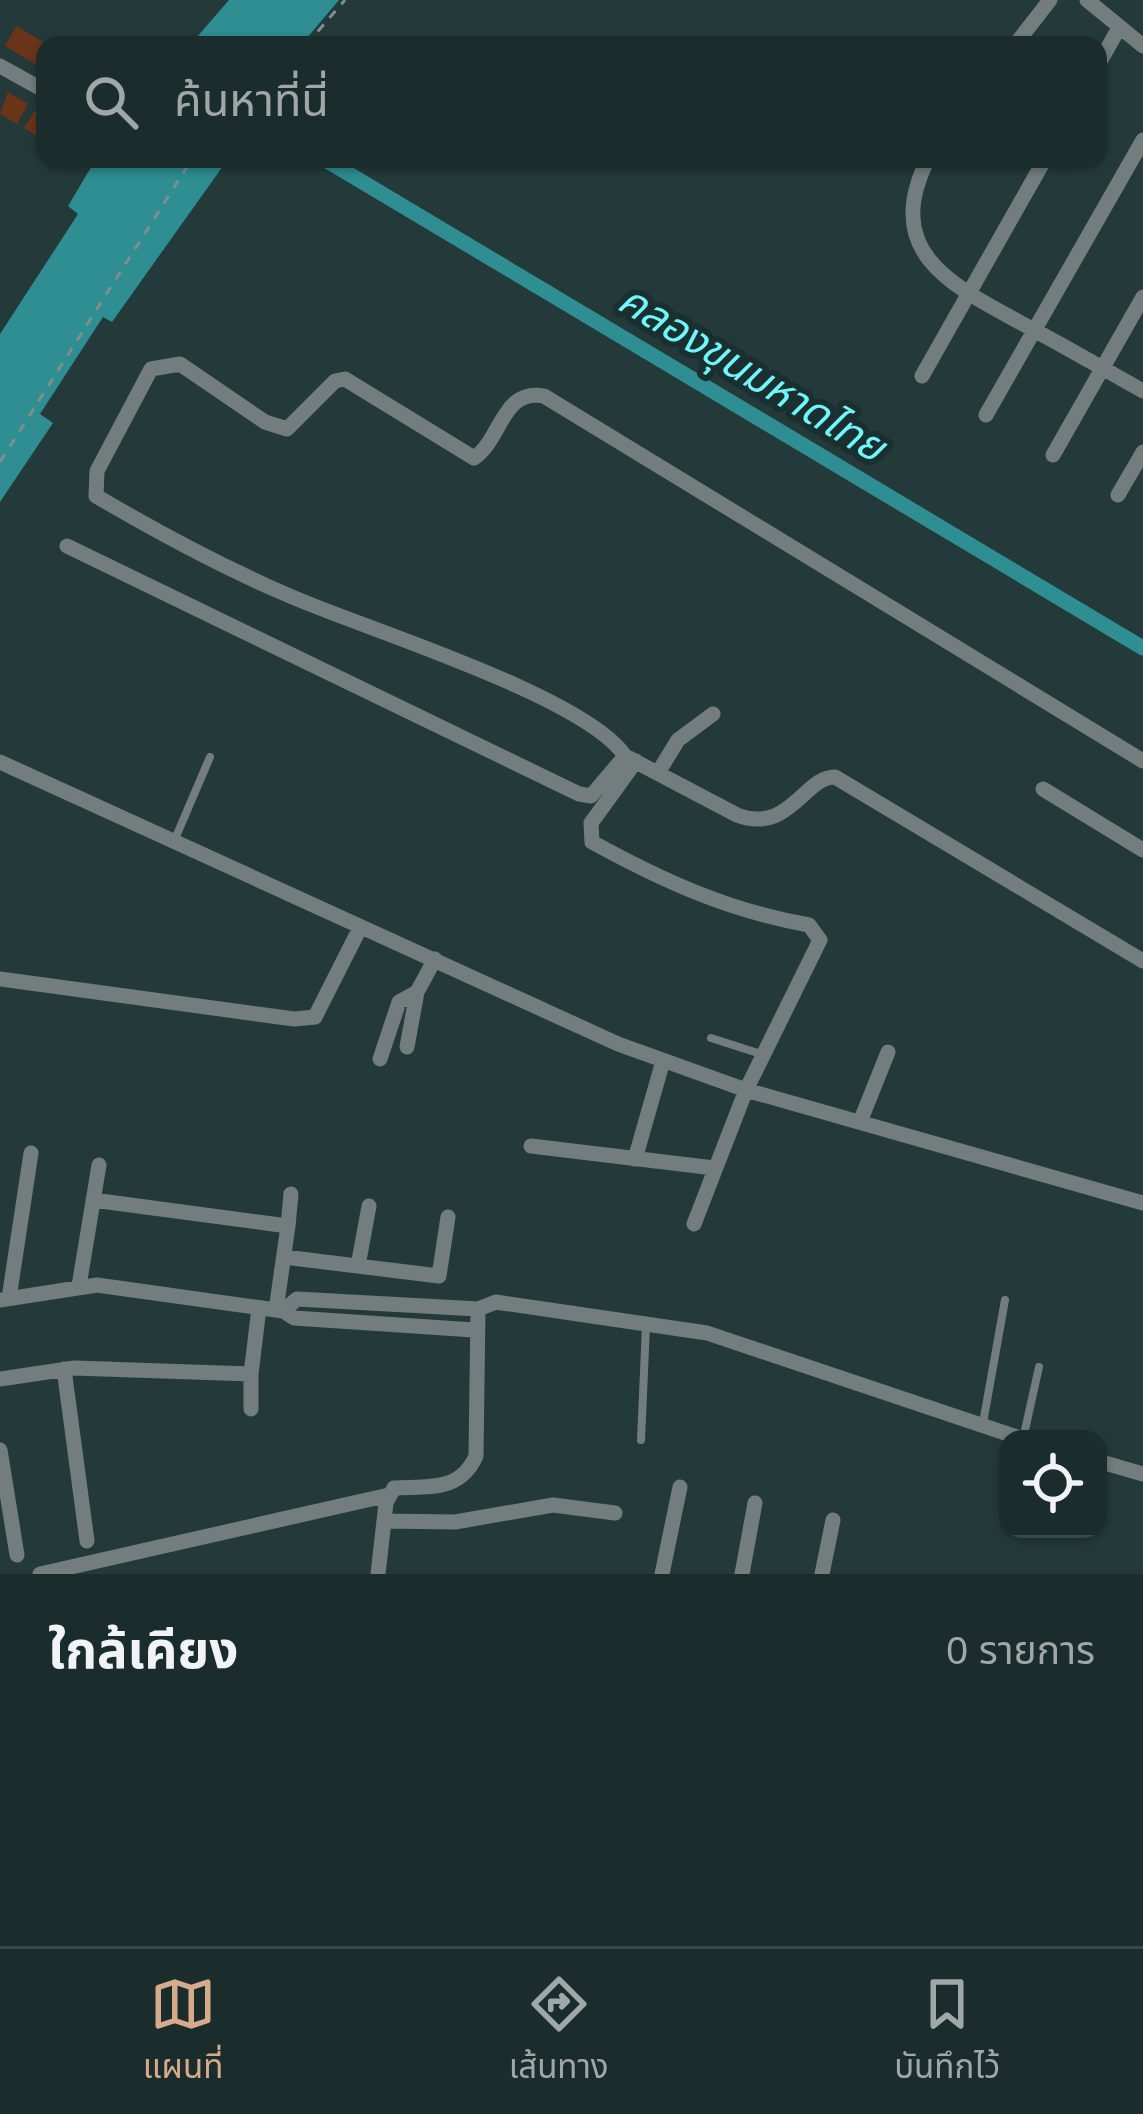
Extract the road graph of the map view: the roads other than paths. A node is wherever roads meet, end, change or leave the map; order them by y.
1 (1050, 0) edge
2 (1087, 0) edge
3 (1119, 28) junction
4 (1022, 36) edge
5 (1143, 46) edge
6 (1107, 49) edge
7 (0, 66) edge
8 (36, 86) edge
9 (1143, 140) edge
10 (924, 168) edge
11 (1040, 168) edge
12 (968, 294) junction
13 (1143, 297) edge
14 (1034, 330) junction
15 (1102, 368) junction
16 (922, 376) dead end
17 (1143, 391) edge
18 (986, 415) dead end
19 (1143, 452) edge
20 (1053, 455) dead end
21 (1118, 495) dead end
22 (67, 546) dead end
23 (713, 714) dead end
24 (210, 758) dead end
25 (631, 759) junction
26 (1143, 761) edge
27 (2, 770) edge
28 (659, 771) junction
29 (1043, 789) dead end
30 (173, 844) junction
31 (1143, 850) edge
32 (360, 928) junction
33 (435, 959) junction
34 (1143, 961) edge
35 (0, 979) edge
36 (417, 992) junction
37 (711, 1038) dead end
38 (407, 1047) dead end
39 (888, 1052) dead end
40 (763, 1054) junction
41 (380, 1059) dead end
42 (663, 1061) junction
43 (746, 1090) junction
44 (860, 1123) junction
45 (531, 1146) dead end
46 (31, 1153) dead end
47 (635, 1159) junction
48 (99, 1165) dead end
49 (714, 1168) junction
50 (291, 1194) dead end
51 (93, 1200) junction
52 (1143, 1203) edge
53 (369, 1206) dead end
54 (448, 1217) dead end
55 (694, 1224) dead end
56 (288, 1226) junction
57 (284, 1257) junction
58 (358, 1266) junction
59 (79, 1286) junction
60 (5, 1299) edge
61 (1005, 1300) dead end
62 (478, 1309) junction
63 (273, 1310) junction
64 (417, 1314) junction
65 (646, 1327) junction
66 (474, 1330) junction
67 (1039, 1367) dead end
68 (64, 1370) junction
69 (251, 1375) junction
70 (0, 1379) edge
71 (251, 1408) dead end
72 (982, 1427) junction
73 (1025, 1430) edge
74 (999, 1432) edge
75 (641, 1440) dead end
76 (0, 1450) edge
77 (1107, 1464) edge
78 (1143, 1474) edge
79 (680, 1486) dead end
80 (389, 1495) junction
81 (755, 1503) dead end
82 (615, 1514) dead end
83 (833, 1520) dead end
84 (385, 1521) junction
85 (87, 1541) dead end
86 (16, 1555) dead end
87 (40, 1574) edge
88 (378, 1574) edge
89 (662, 1574) edge
90 (742, 1574) edge
91 (822, 1574) edge

1 - 4 street
2 - 3 street
3 - 5 street
3 - 6 street
7 - 8 street
9 - 14 street
10 - 12 street
11 - 12 street
12 - 14 street
12 - 16 street
13 - 15 street
14 - 15 street
14 - 18 street
15 - 17 street
15 - 20 street
19 - 21 street
22 - 25 street
23 - 28 street
24 - 30 lane
25 - 26 street
25 - 28 street
25 - 40 street
27 - 30 street
28 - 34 street
29 - 31 street
30 - 32 street
32 - 33 street
32 - 35 street
33 - 36 street
33 - 42 street
36 - 38 street
36 - 41 street
37 - 40 lane
39 - 44 street
40 - 43 street
42 - 43 street
42 - 47 street
43 - 44 street
43 - 49 street
44 - 52 street
45 - 47 street
46 - 60 street
47 - 49 street
48 - 51 street
49 - 55 street
50 - 56 street
51 - 56 street
51 - 59 street
53 - 58 street
54 - 58 street
56 - 57 street
57 - 58 street
57 - 63 street
59 - 60 street
59 - 63 street
61 - 72 lane
62 - 64 street
62 - 65 street
62 - 66 street
63 - 64 street
63 - 69 street
64 - 66 street
65 - 72 street
65 - 75 lane
66 - 80 street
67 - 73 lane
68 - 69 street
68 - 70 street
68 - 85 street
69 - 71 street
72 - 74 street
76 - 86 street
77 - 78 street
79 - 89 street
80 - 84 street
80 - 87 street
81 - 90 street
82 - 84 street
83 - 91 street
84 - 88 street

